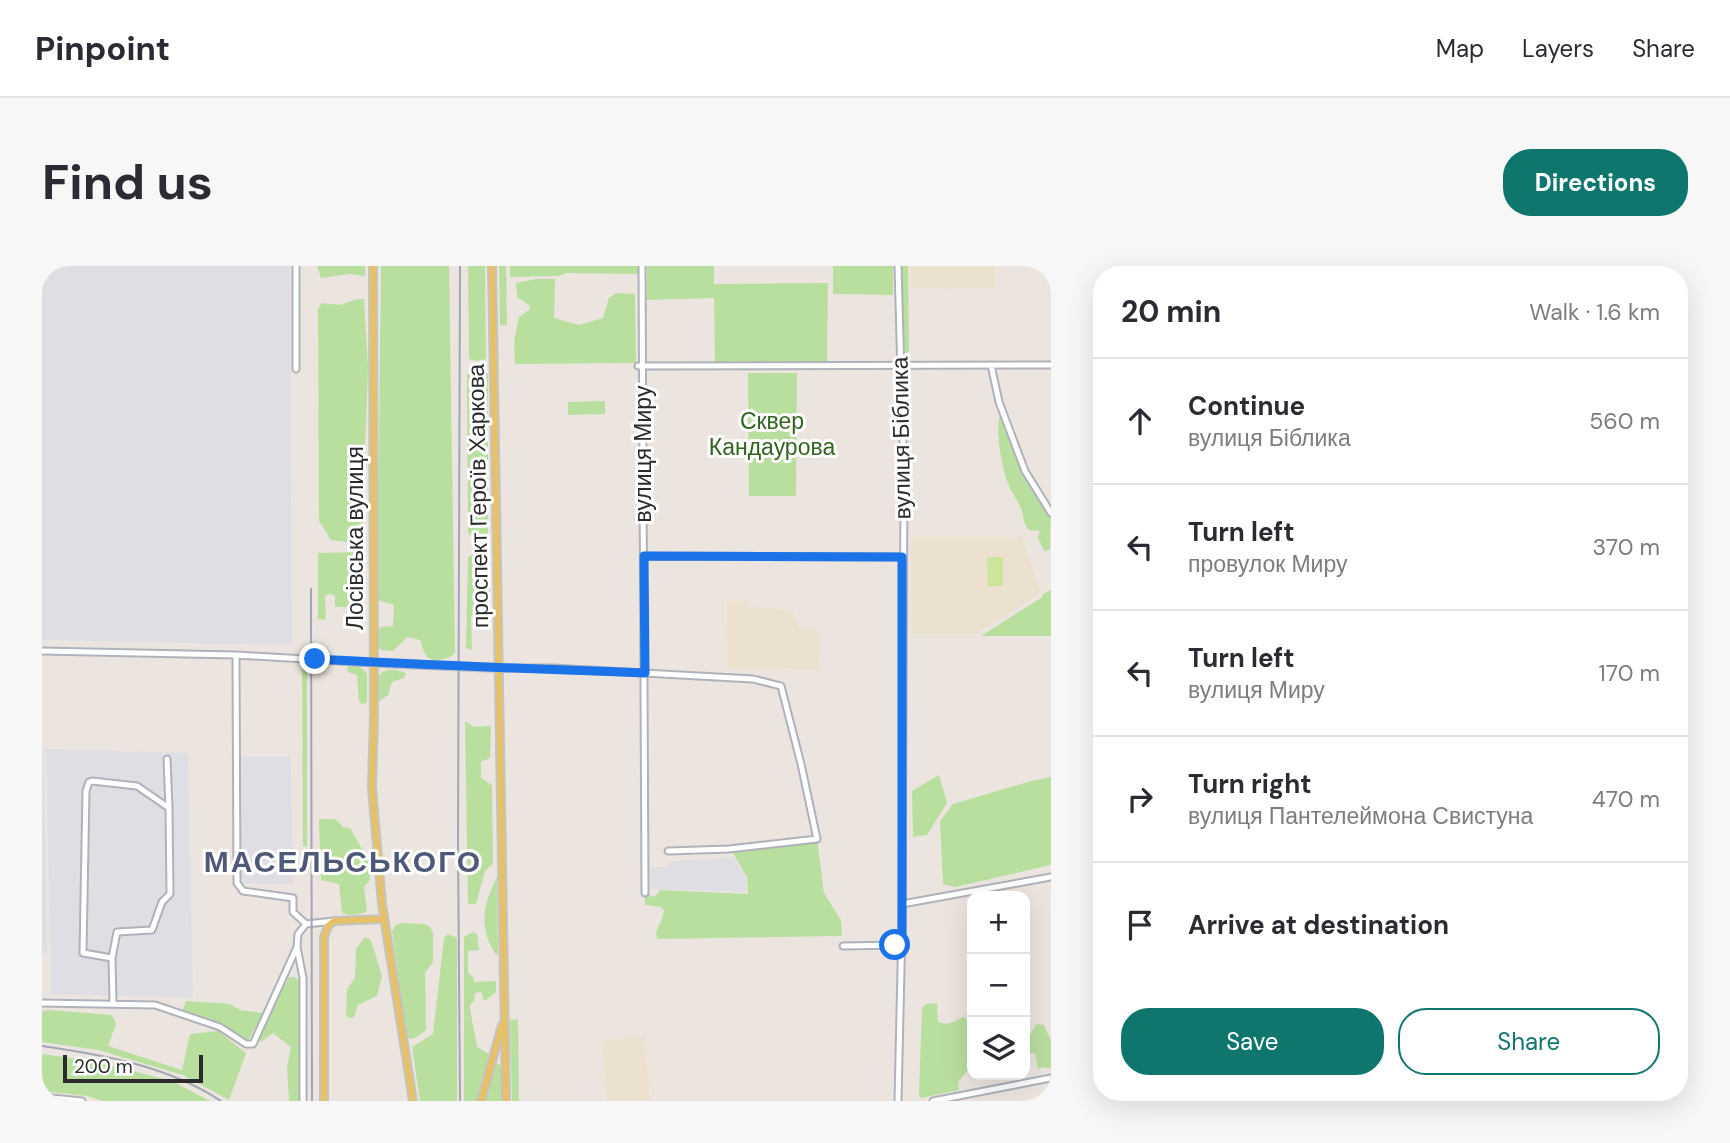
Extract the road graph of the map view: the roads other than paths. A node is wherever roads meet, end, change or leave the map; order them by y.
1 (296, 266) edge
2 (373, 266) edge
3 (492, 266) edge
4 (642, 266) edge
5 (898, 266) edge
6 (900, 365) junction
7 (991, 365) junction
8 (1051, 365) edge
9 (640, 366) junction
10 (296, 369) dead end
11 (1051, 513) edge
12 (644, 556) junction
13 (902, 557) junction
14 (42, 651) edge
15 (236, 655) junction
16 (373, 663) junction
17 (498, 668) junction
18 (645, 673) junction
19 (167, 759) dead end
20 (169, 808) junction
21 (668, 851) dead end
22 (1051, 877) edge
23 (645, 893) dead end
24 (902, 904) junction
25 (384, 919) junction
26 (334, 921) junction
27 (306, 923) junction
28 (902, 945) junction
29 (843, 946) dead end
30 (297, 947) junction
31 (112, 958) junction
32 (286, 972) junction
33 (303, 978) junction
34 (42, 1003) edge
35 (113, 1003) junction
36 (503, 1019) junction
37 (490, 1064) junction
38 (506, 1073) junction
39 (1051, 1078) edge
40 (42, 1097) edge
41 (82, 1101) edge
42 (303, 1101) edge
43 (324, 1101) edge
44 (413, 1101) edge
45 (481, 1101) edge
46 (506, 1101) edge
47 (898, 1101) edge
48 (933, 1101) edge

1 - 10 street
2 - 16 main road, Лосівська вулиця
3 - 17 main road, проспект Героїв Харкова
4 - 9 street, вулиця Миру
5 - 6 street, вулиця Біблика
6 - 7 street
6 - 9 street
6 - 13 street, вулиця Біблика
7 - 8 street
7 - 11 street
9 - 12 street, вулиця Миру
12 - 13 street
12 - 18 street, вулиця Миру
13 - 24 street, вулиця Біблика
14 - 15 street
15 - 16 street
15 - 27 street
16 - 17 main road
16 - 25 main road, Лосівська вулиця
17 - 18 street
17 - 36 main road, проспект Героїв Харкова
18 - 21 street
18 - 23 street, вулиця Миру
19 - 20 street
20 - 31 street
20 - 31 street
22 - 24 street
24 - 28 street, вулиця Біблика
25 - 26 main road
25 - 44 main road, Лосівська вулиця
26 - 27 street
26 - 43 main road
27 - 30 street
28 - 29 street
28 - 47 street, вулиця Біблика
30 - 32 street
30 - 33 street
31 - 35 street
32 - 33 street
32 - 35 street
33 - 42 street
34 - 35 street
36 - 37 main road, проспект Героїв Харкова
36 - 38 main road, проспект Героїв Харкова
37 - 38 main road
37 - 45 main road, проспект Героїв Харкова
38 - 46 main road, проспект Героїв Харкова
39 - 48 street
40 - 41 street

